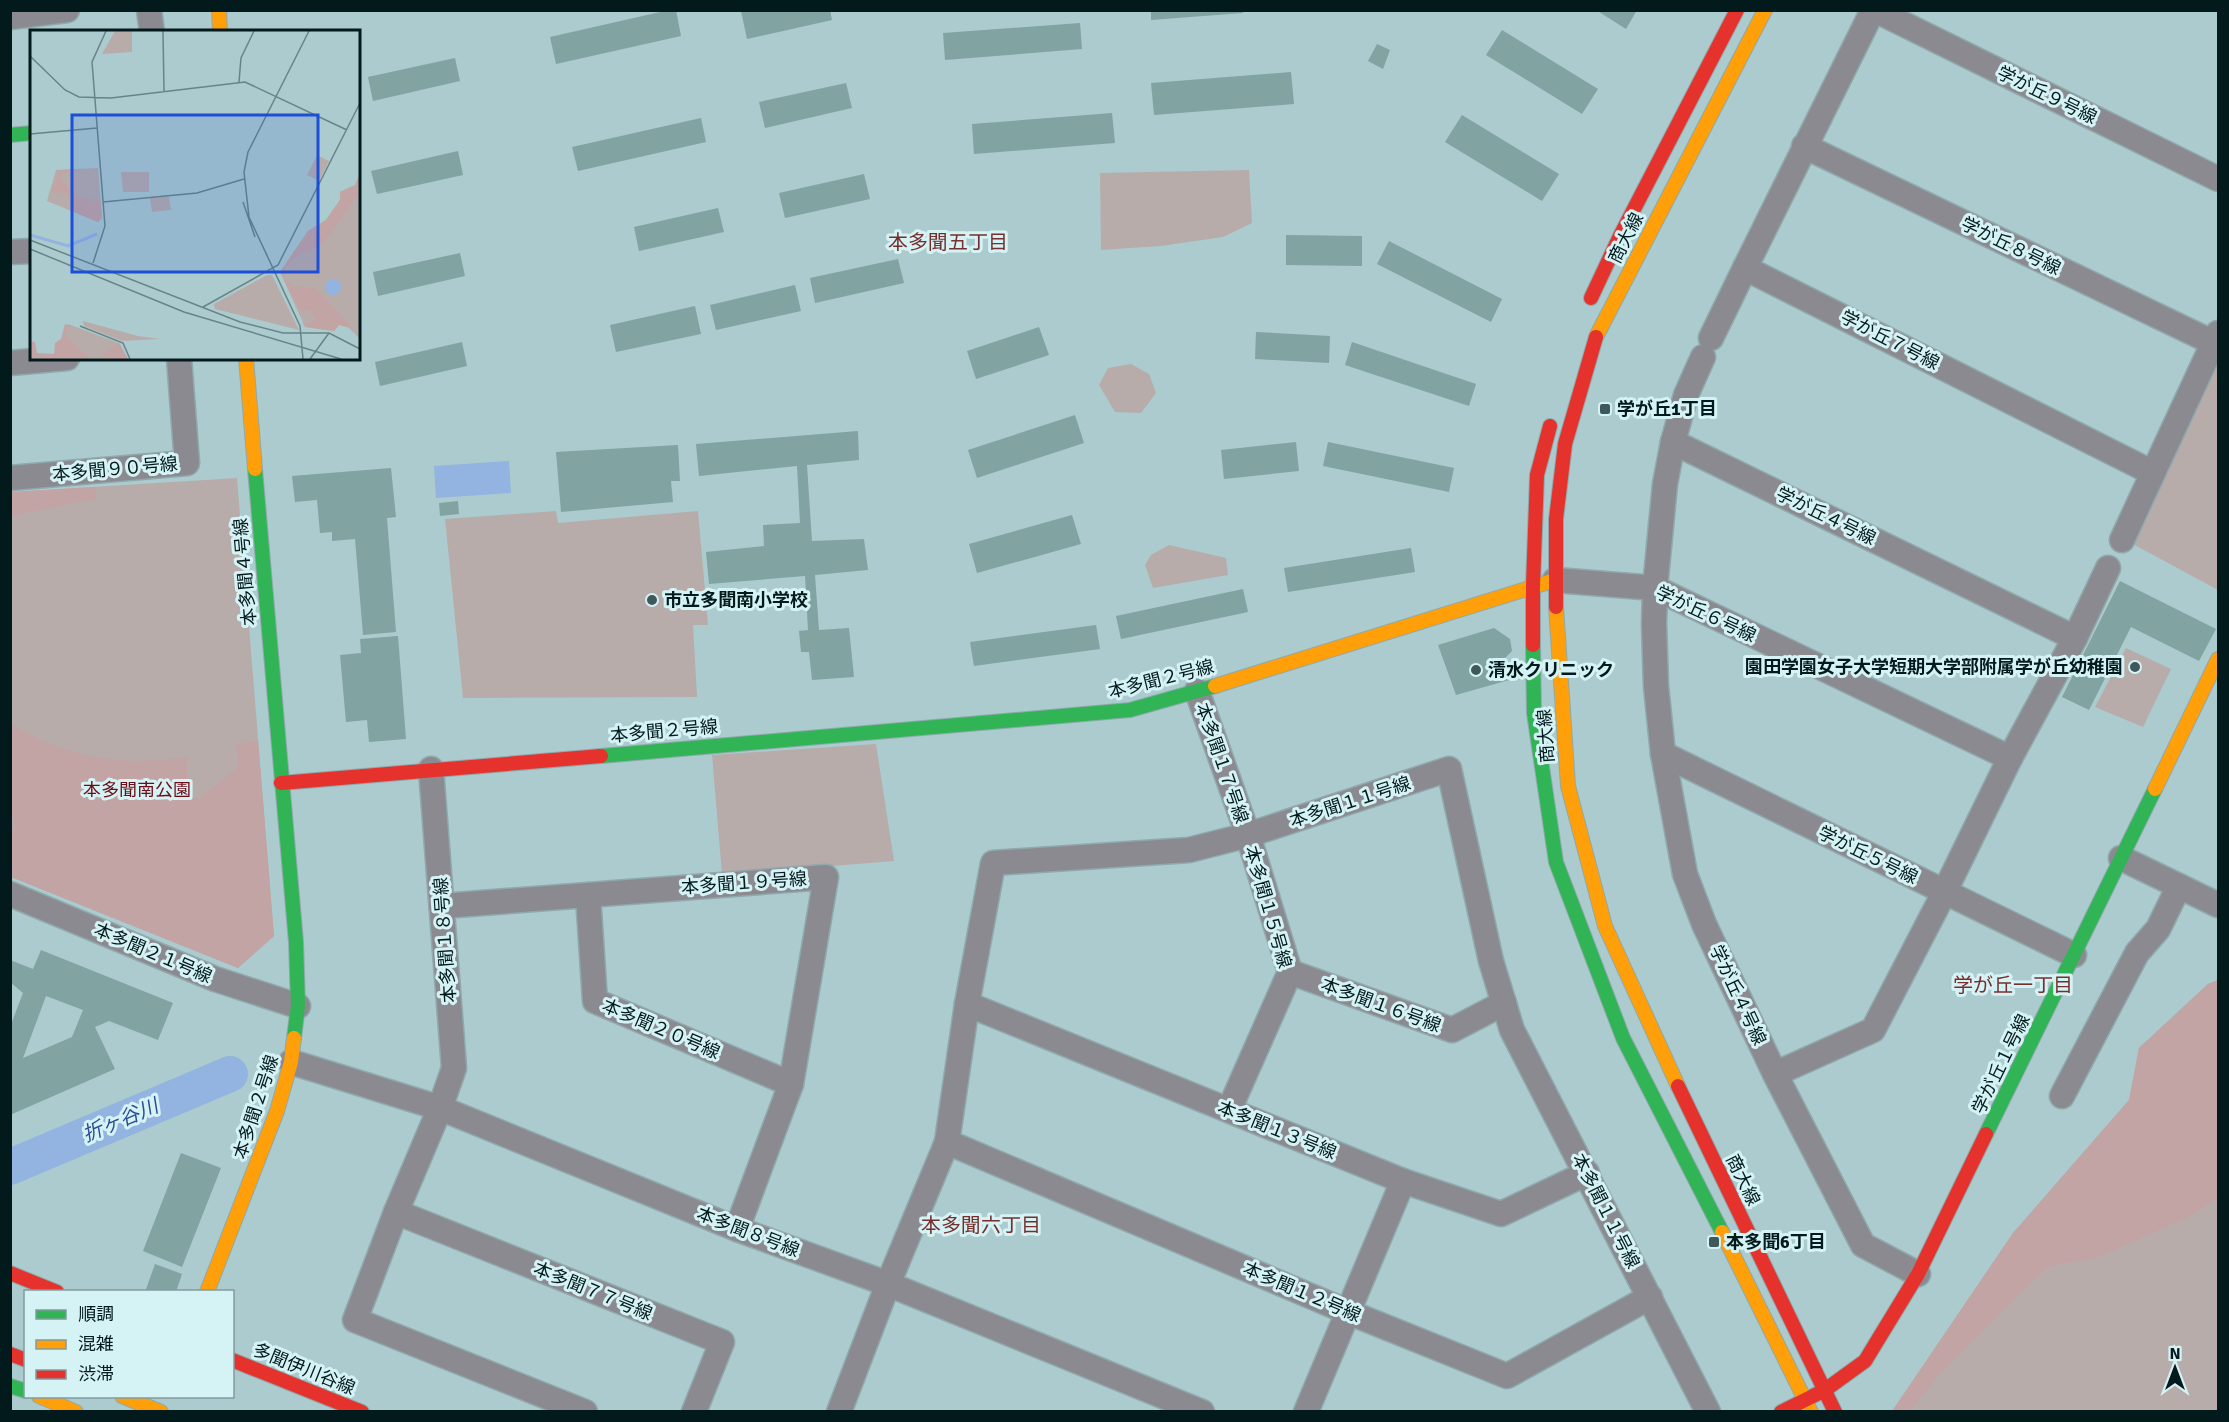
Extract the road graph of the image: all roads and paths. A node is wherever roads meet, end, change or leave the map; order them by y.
1 (67, 10) edge
2 (149, 10) edge
3 (219, 10) edge
4 (1737, 10) edge
5 (1765, 10) edge
6 (1874, 10) edge
7 (10, 17) edge
8 (152, 30) edge
9 (220, 30) edge
10 (30, 133) edge
11 (10, 135) edge
12 (1804, 146) junction
13 (2218, 179) edge
14 (30, 251) edge
15 (10, 252) edge
16 (1745, 268) junction
17 (1587, 307) dead end
18 (2217, 340) edge
19 (44, 360) edge
20 (179, 360) edge
21 (246, 360) edge
22 (10, 363) edge
23 (1552, 417) dead end
24 (1673, 442) junction
25 (2153, 472) junction
26 (10, 478) edge
27 (2122, 540) dead end
28 (2108, 568) dead end
29 (1544, 583) junction
30 (1655, 588) junction
31 (2075, 638) junction
32 (2218, 658) edge
33 (1197, 692) junction
34 (1663, 754) junction
35 (2010, 758) junction
36 (431, 769) junction
37 (281, 783) junction
38 (1248, 836) junction
39 (2121, 858) junction
40 (2179, 886) junction
41 (1944, 892) junction
42 (10, 894) edge
43 (588, 895) junction
44 (2218, 905) edge
45 (442, 906) junction
46 (2074, 955) junction
47 (1290, 972) junction
48 (1504, 1003) junction
49 (967, 1004) junction
50 (298, 1006) junction
51 (291, 1062) junction
52 (1775, 1074) junction
53 (790, 1084) junction
54 (2062, 1096) dead end
55 (440, 1108) junction
56 (1229, 1110) junction
57 (947, 1142) junction
58 (1587, 1173) junction
59 (1403, 1181) junction
60 (396, 1212) junction
61 (737, 1229) junction
62 (10, 1273) edge
63 (1918, 1274) junction
64 (888, 1284) junction
65 (52, 1290) edge
66 (208, 1290) edge
67 (1650, 1297) junction
68 (1348, 1311) junction
69 (234, 1361) edge
70 (1826, 1390) junction
71 (44, 1398) edge
72 (127, 1398) edge
73 (1807, 1406) edge
74 (76, 1412) edge
75 (161, 1412) edge
76 (362, 1412) edge
77 (585, 1412) edge
78 (694, 1412) edge
79 (839, 1412) edge
80 (1202, 1412) edge
81 (1306, 1412) edge
82 (1708, 1412) edge
83 (1781, 1412) edge
84 (1835, 1412) edge

1 - 7 street
2 - 8 street
3 - 9 main road
4 - 17 main road, 商大線
5 - 29 main road, 商大線
6 - 12 street
6 - 13 street, 学が丘９号線
10 - 11 main road
12 - 16 street
12 - 18 street, 学が丘８号線
14 - 15 street
16 - 24 street
16 - 25 street, 学が丘７号線
18 - 25 street
19 - 22 street
20 - 26 street, 本多聞９０号線
21 - 37 main road, 本多聞４号線
23 - 29 main road, 商大線
24 - 30 street, 学が丘４号線
24 - 31 street, 学が丘４号線
25 - 27 street
28 - 31 street
29 - 30 street, 学が丘６号線
29 - 33 main road, 本多聞２号線
29 - 70 main road, 商大線
29 - 73 main road, 商大線
30 - 34 street, 学が丘４号線
30 - 35 street, 学が丘６号線
31 - 35 street
32 - 39 main road, 学が丘１号線
33 - 36 main road, 本多聞２号線
33 - 38 street, 本多聞１７号線
34 - 41 street, 学が丘５号線
34 - 52 street, 学が丘４号線
35 - 41 street
36 - 37 main road, 本多聞２号線
36 - 45 street, 本多聞１８号線
37 - 50 main road, 本多聞２号線
38 - 47 street, 本多聞１５号線
38 - 48 street, 本多聞１１号線
38 - 49 street, 本多聞１１号線
39 - 40 street
39 - 46 main road, 学が丘１号線
40 - 44 street
40 - 54 street
41 - 46 street, 学が丘５号線
41 - 52 street
42 - 50 street, 本多聞２１号線
43 - 45 street, 本多聞１９号線
43 - 53 street, 本多聞２０号線
43 - 53 street, 本多聞１９号線
45 - 55 street, 本多聞１８号線
46 - 63 main road, 学が丘１号線
47 - 48 street, 本多聞１６号線
47 - 56 street, 本多聞１５号線
48 - 58 street, 本多聞１１号線
49 - 56 street, 本多聞１３号線
49 - 57 street, 本多聞１１号線
50 - 51 main road, 本多聞２号線
51 - 55 street, 本多聞８号線
51 - 66 main road, 本多聞２号線
52 - 63 street, 学が丘４号線
53 - 61 street, 本多聞１９号線
55 - 60 street
55 - 61 street, 本多聞８号線
56 - 59 street, 本多聞１３号線
57 - 64 street, 本多聞１１号線
57 - 68 street, 本多聞１２号線
58 - 59 street, 本多聞１３号線
58 - 67 street, 本多聞１１号線
59 - 68 street
60 - 77 street
60 - 78 street, 本多聞７７号線
61 - 64 street, 本多聞８号線
62 - 65 main road
63 - 70 main road, 学が丘１号線
64 - 79 street, 本多聞１１号線
64 - 80 street, 本多聞８号線
67 - 68 street, 本多聞１２号線
67 - 82 street, 本多聞１１号線
68 - 81 street
69 - 76 main road, 多聞伊川谷線
70 - 73 main road, 学が丘１号線
70 - 84 main road, 商大線
71 - 74 main road
72 - 75 main road
73 - 83 main road, 学が丘１号線

